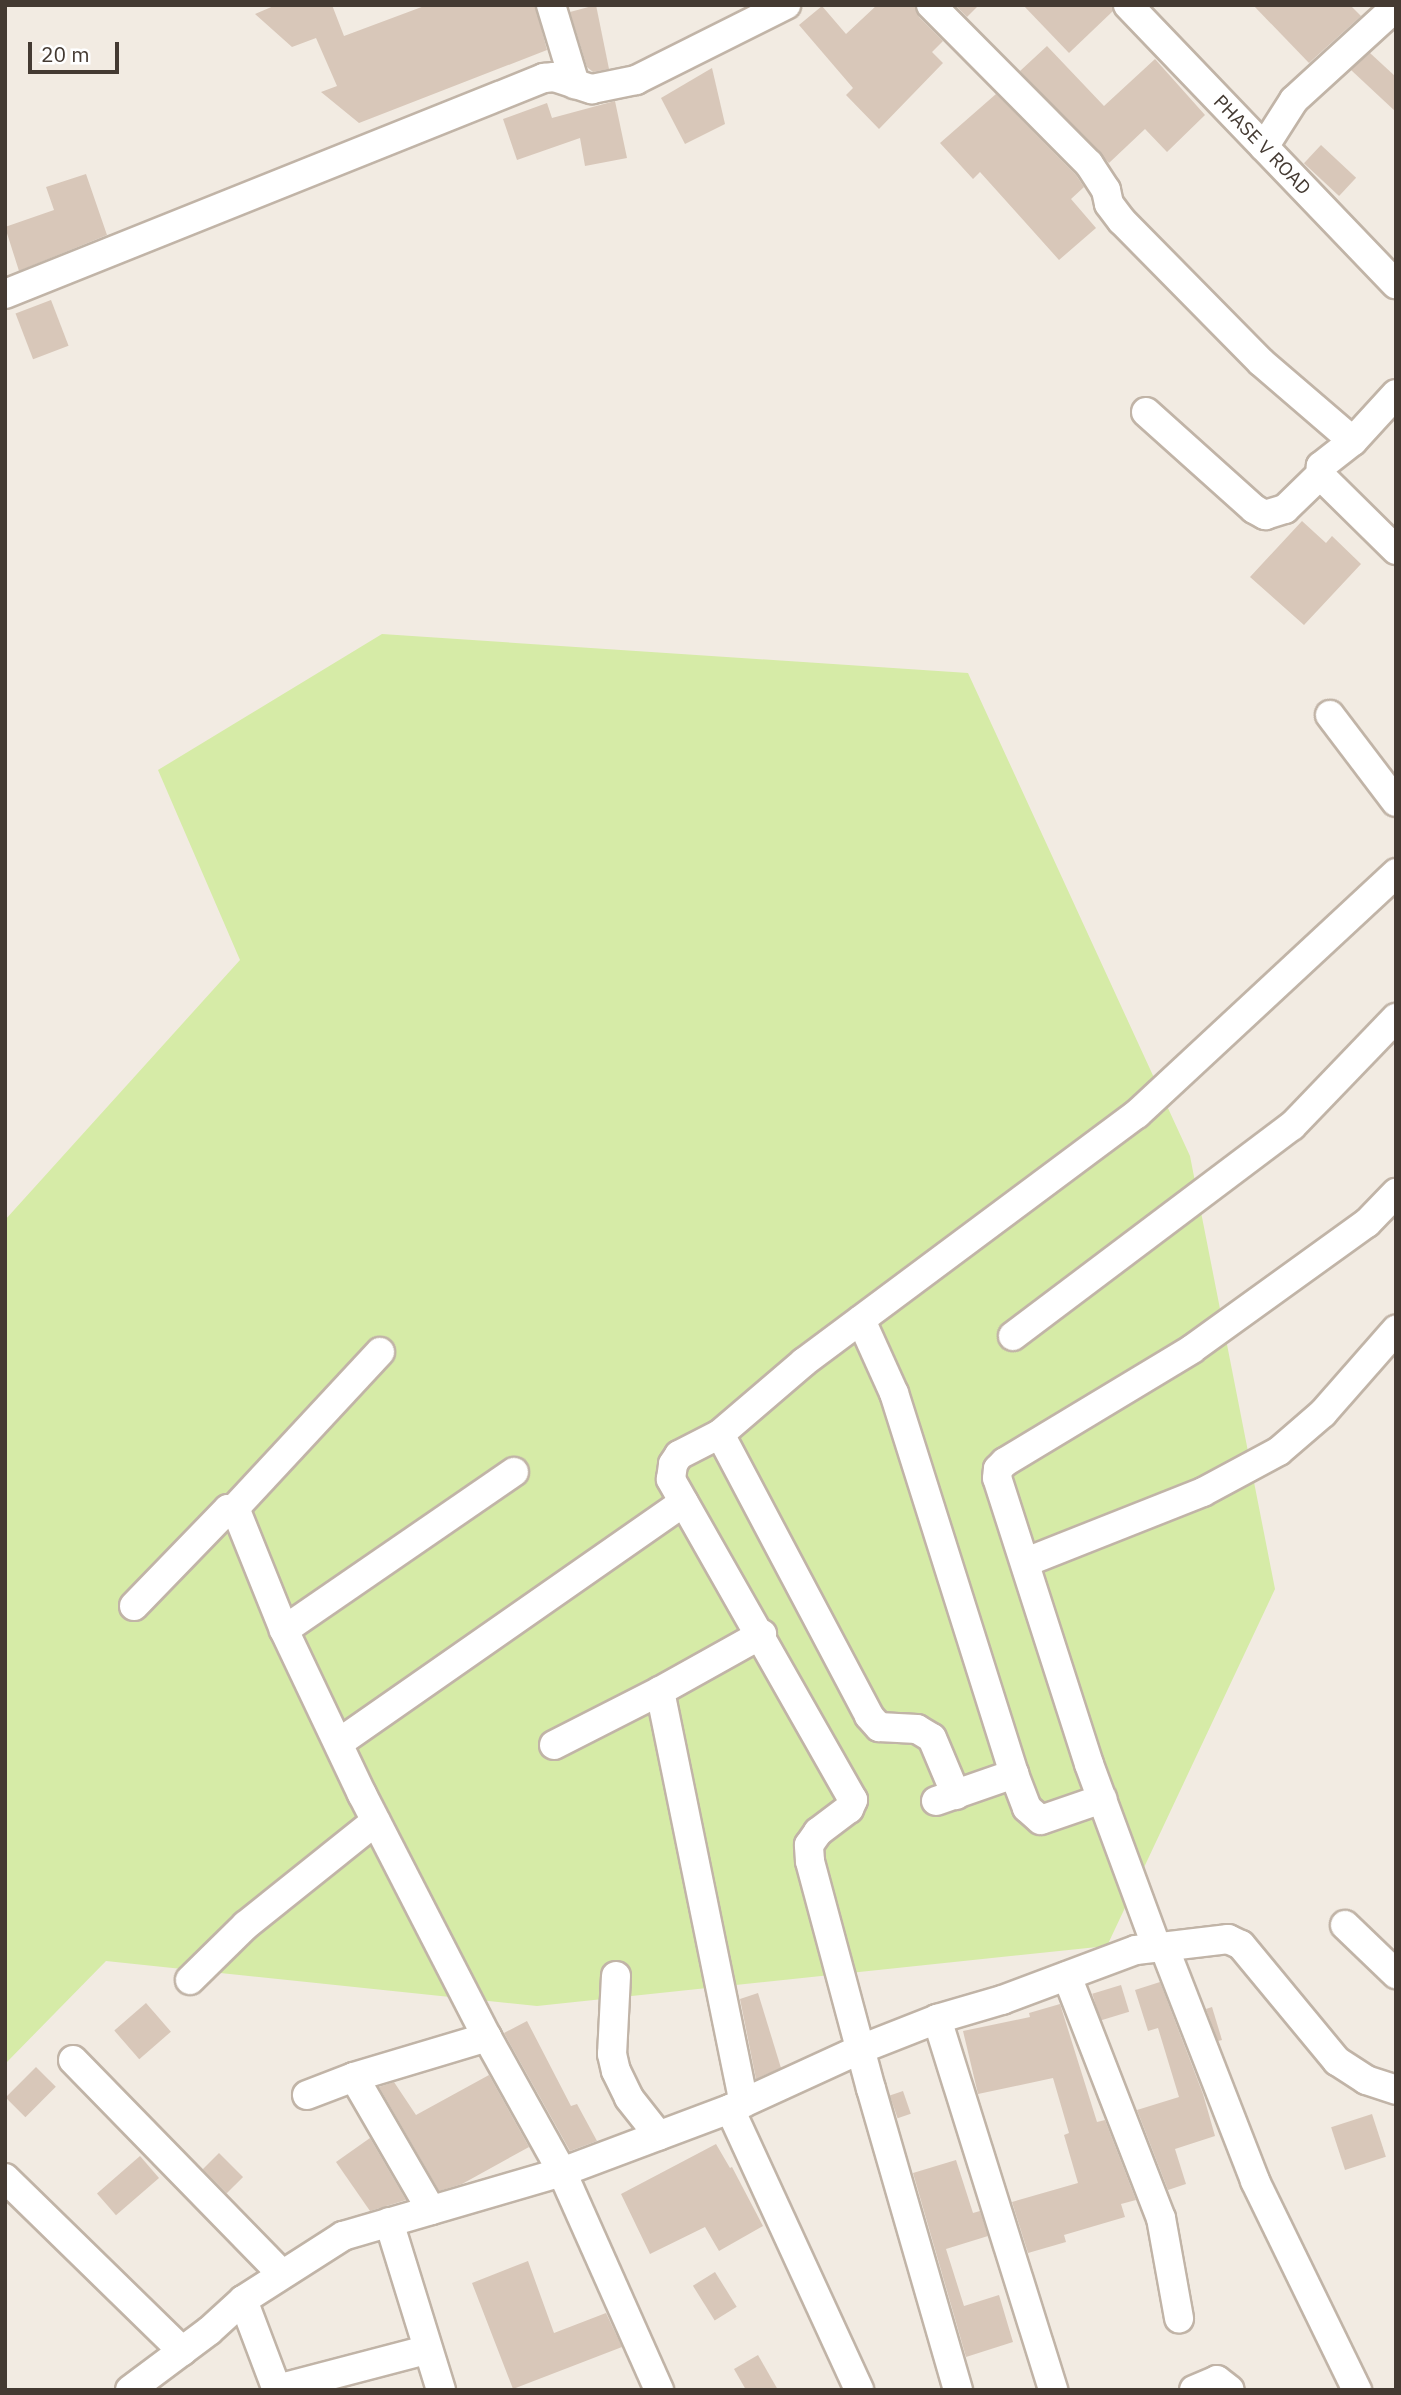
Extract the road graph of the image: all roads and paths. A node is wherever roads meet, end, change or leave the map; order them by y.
1 (551, 5) edge
2 (786, 5) edge
3 (931, 5) edge
4 (1128, 5) edge
5 (1391, 20) edge
6 (575, 84) junction
7 (1264, 147) junction
8 (1396, 284) edge
9 (5, 294) edge
10 (1396, 394) edge
11 (1146, 412) dead end
12 (1353, 441) junction
13 (1320, 475) junction
14 (1390, 535) edge
15 (1330, 715) dead end
16 (1396, 803) edge
17 (1396, 873) edge
18 (1396, 1018) edge
19 (1396, 1193) edge
20 (861, 1320) junction
21 (1396, 1330) edge
22 (1013, 1336) dead end
23 (380, 1352) dead end
24 (720, 1434) junction
25 (514, 1472) dead end
26 (684, 1502) junction
27 (235, 1508) junction
28 (1026, 1562) junction
29 (134, 1606) dead end
30 (284, 1630) junction
31 (762, 1634) junction
32 (660, 1691) junction
33 (340, 1742) junction
34 (554, 1745) dead end
35 (1014, 1774) junction
36 (1102, 1799) junction
37 (376, 1821) junction
38 (1345, 1925) dead end
39 (1161, 1947) junction
40 (1396, 1974) edge
41 (617, 1976) dead end
42 (1067, 1976) junction
43 (190, 1980) dead end
44 (937, 2019) junction
45 (487, 2037) junction
46 (861, 2049) junction
47 (73, 2060) dead end
48 (354, 2077) junction
49 (1396, 2090) edge
50 (307, 2095) dead end
51 (737, 2106) junction
52 (659, 2136) junction
53 (562, 2172) junction
54 (5, 2178) edge
55 (431, 2210) junction
56 (389, 2222) junction
57 (281, 2273) junction
58 (243, 2300) junction
59 (1179, 2318) dead end
60 (426, 2350) junction
61 (182, 2351) junction
62 (277, 2389) edge
63 (130, 2390) edge
64 (441, 2390) edge
65 (659, 2390) edge
66 (859, 2390) edge
67 (958, 2390) edge
68 (1053, 2390) edge
69 (1194, 2390) edge
70 (1230, 2390) edge
71 (1357, 2390) edge

1 - 6 street
2 - 6 street
3 - 12 street
4 - 7 street, PHASE V ROAD
5 - 7 street
6 - 9 street
7 - 8 street, PHASE V ROAD
10 - 12 street
11 - 13 street
12 - 13 street
13 - 14 street
15 - 16 street
17 - 20 street
18 - 22 street
19 - 28 street
20 - 24 street
20 - 35 street
21 - 28 street
23 - 27 street
24 - 26 street
24 - 35 street
25 - 30 street
26 - 31 street
26 - 33 street
27 - 29 street
27 - 30 street
28 - 36 street
30 - 33 street
31 - 32 street
31 - 46 street
32 - 34 street
32 - 51 street
33 - 37 street
35 - 36 street
36 - 39 street
37 - 43 street
37 - 45 street
38 - 40 street
39 - 42 street
39 - 49 street
39 - 71 street
41 - 52 street
42 - 44 street
42 - 59 street
44 - 46 street
44 - 68 street
45 - 48 street
45 - 53 street
46 - 51 street
46 - 67 street
47 - 57 street
48 - 50 street
48 - 55 street
51 - 52 street
51 - 66 street
52 - 53 street
53 - 55 street
53 - 65 street
54 - 61 street
55 - 56 street
56 - 57 street
56 - 60 street
57 - 58 street
58 - 61 street
58 - 62 street
60 - 62 street
60 - 64 street
61 - 63 street
69 - 70 street

